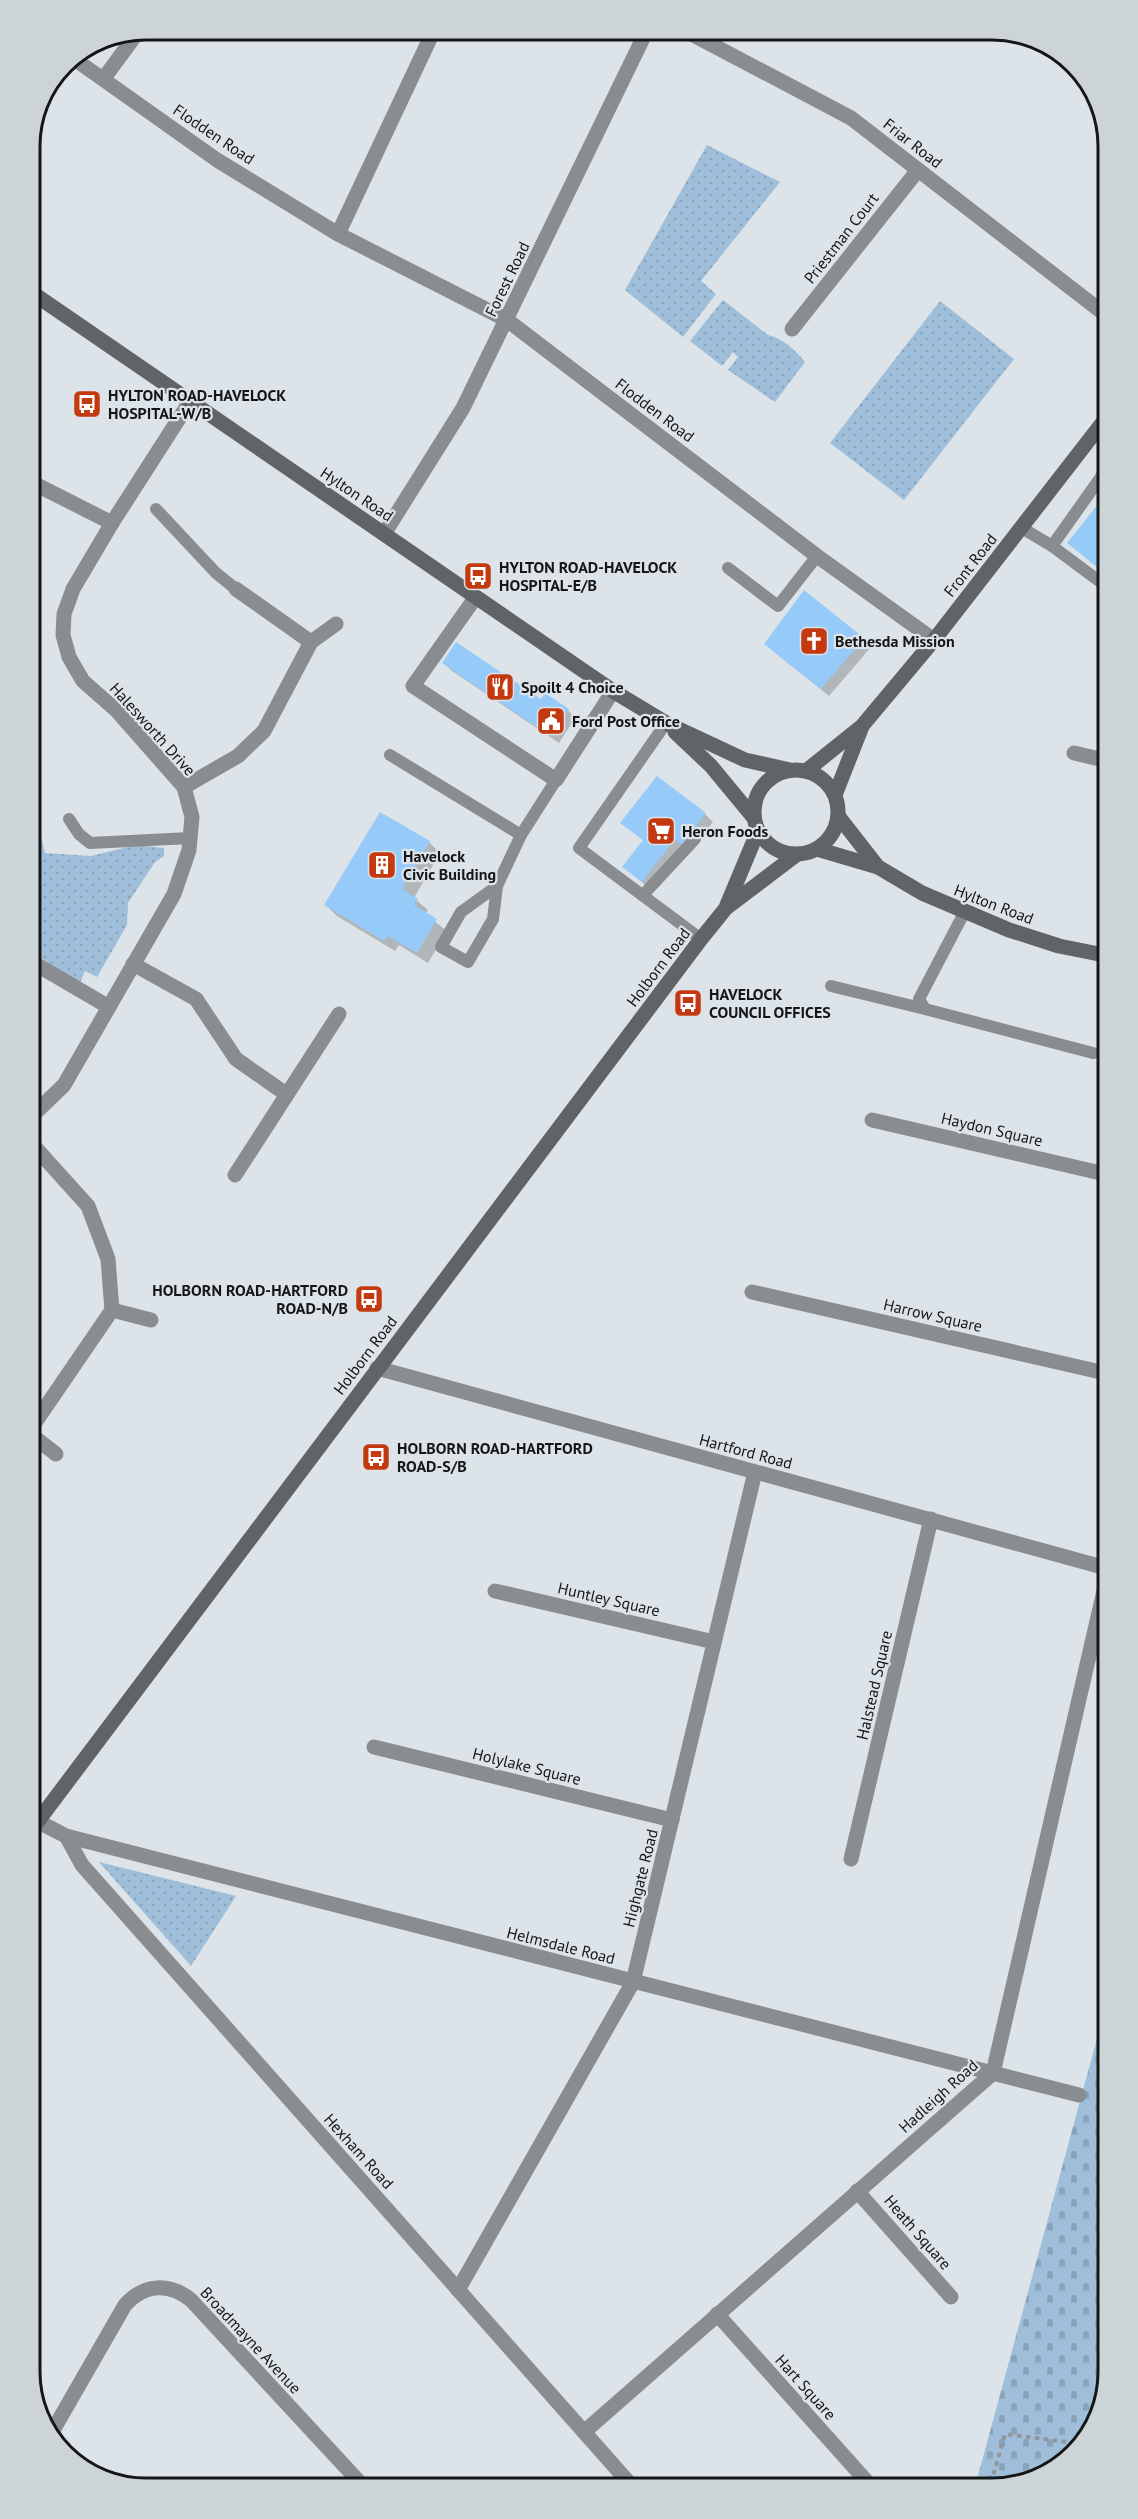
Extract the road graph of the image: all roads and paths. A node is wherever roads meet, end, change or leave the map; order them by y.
1 (429, 40) edge
2 (131, 41) edge
3 (642, 41) edge
4 (704, 41) edge
5 (81, 63) edge
6 (104, 78) junction
7 (918, 170) junction
8 (338, 234) junction
9 (41, 299) edge
10 (1098, 309) edge
11 (507, 320) junction
12 (792, 329) dead end
13 (189, 403) junction
14 (1098, 431) edge
15 (1098, 481) edge
16 (41, 487) edge
17 (156, 509) dead end
18 (112, 523) junction
19 (1022, 528) junction
20 (384, 534) junction
21 (1052, 546) junction
22 (817, 556) junction
23 (728, 568) dead end
24 (1098, 580) edge
25 (236, 589) joint
26 (475, 598) junction
27 (336, 624) dead end
28 (934, 640) junction
29 (311, 642) junction
30 (614, 691) junction
31 (666, 723) junction
32 (862, 726) junction
33 (1074, 753) dead end
34 (390, 755) dead end
35 (1098, 758) edge
36 (790, 770) junction
37 (806, 771) junction
38 (556, 780) junction
39 (184, 787) junction
40 (835, 795) junction
41 (839, 817) junction
42 (69, 819) dead end
43 (756, 824) junction
44 (521, 835) junction
45 (190, 838) junction
46 (695, 839) dead end
47 (817, 849) junction
48 (796, 855) junction
49 (878, 867) junction
50 (496, 886) junction
51 (643, 895) junction
52 (726, 908) junction
53 (964, 913) junction
54 (701, 939) junction
55 (1098, 954) edge
56 (133, 964) junction
57 (41, 967) edge
58 (831, 986) dead end
59 (109, 1007) junction
60 (925, 1009) junction
61 (339, 1014) dead end
62 (1093, 1053) dead end
63 (286, 1094) junction
64 (41, 1108) edge
65 (872, 1120) dead end
66 (41, 1153) edge
67 (1098, 1172) edge
68 (235, 1175) dead end
69 (752, 1292) dead end
70 (112, 1310) junction
71 (151, 1320) dead end
72 (377, 1368) junction
73 (1098, 1371) edge
74 (40, 1415) edge
75 (40, 1442) edge
76 (56, 1454) dead end
77 (754, 1472) junction
78 (931, 1519) junction
79 (1098, 1566) edge
80 (495, 1591) dead end
81 (1098, 1617) edge
82 (714, 1642) junction
83 (374, 1747) dead end
84 (40, 1816) edge
85 (672, 1820) junction
86 (40, 1824) edge
87 (66, 1836) junction
88 (851, 1859) dead end
89 (633, 1982) junction
90 (993, 2073) junction
91 (1079, 2095) dead end
92 (858, 2191) junction
93 (458, 2290) junction
94 (951, 2297) dead end
95 (717, 2314) junction
96 (55, 2427) edge
97 (584, 2432) junction
98 (1071, 2443) edge
99 (356, 2478) edge
100 (626, 2478) edge
101 (864, 2478) edge
102 (992, 2478) edge

1 - 8 street
2 - 6 street
3 - 11 street, Forest Road
4 - 7 street, Friar Road
5 - 6 street, Flodden Road
6 - 8 street, Flodden Road
7 - 10 street, Friar Road
7 - 12 street, Priestman Court
8 - 11 street, Flodden Road
9 - 13 main road, Hylton Road
11 - 20 street, Forest Road
11 - 22 street, Flodden Road
13 - 18 street, Halesworth Drive
13 - 20 main road, Hylton Road
14 - 19 main road, Front Road
15 - 21 lane
16 - 18 street
17 - 25 lane
18 - 39 street, Halesworth Drive
19 - 21 lane
19 - 28 main road, Front Road
20 - 26 main road, Hylton Road
21 - 24 lane
22 - 23 lane
22 - 28 street, Flodden Road
25 - 29 street
26 - 30 main road, Hylton Road
26 - 38 street
27 - 29 street
28 - 32 main road, Front Road
29 - 39 street
30 - 31 main road, Hylton Road
30 - 38 street
31 - 36 main road, Hylton Road
31 - 43 main road, Hylton Road
31 - 51 lane
32 - 37 main road, Front Road
32 - 40 main road, Front Road
33 - 35 street
34 - 44 lane
36 - 37 main road
36 - 43 main road
37 - 40 main road
38 - 44 lane
39 - 45 street, Halesworth Drive
40 - 41 main road
41 - 47 main road
41 - 49 main road, Hylton Road
42 - 45 lane
43 - 48 main road
43 - 52 main road, Holborn Road
44 - 50 lane
45 - 56 street, Halesworth Drive
46 - 51 lane
47 - 48 main road
47 - 49 main road, Hylton Road
48 - 52 main road, Holborn Road
49 - 53 main road, Hylton Road
50 - 50 lane
51 - 54 lane
52 - 54 main road, Holborn Road
53 - 55 main road, Hylton Road
53 - 60 lane
54 - 72 main road, Holborn Road
56 - 59 street, Halesworth Drive
56 - 63 street
57 - 59 street
58 - 60 lane
59 - 64 street, Halesworth Drive
60 - 62 lane
61 - 63 street
63 - 68 street
65 - 67 street, Haydon Square
66 - 70 street
69 - 73 street, Harrow Square
70 - 71 street
70 - 74 street
72 - 77 street, Hartford Road
72 - 84 main road, Holborn Road
75 - 76 street
77 - 78 street, Hartford Road
77 - 82 street, Highgate Road
78 - 79 street, Hartford Road
78 - 88 street, Halstead Square
80 - 82 street, Huntley Square
81 - 90 street, Hadleigh Road
82 - 85 street, Highgate Road
83 - 85 street, Holylake Square
85 - 89 street, Highgate Road
86 - 87 street, Helmsdale Road
87 - 89 street, Helmsdale Road
87 - 93 street, Hexham Road
89 - 90 street, Helmsdale Road
89 - 93 street, Highgate Road
90 - 91 street, Helmsdale Road
90 - 92 street, Hadleigh Road
92 - 94 street, Heath Square
92 - 95 street, Hadleigh Road
93 - 97 street, Hexham Road
95 - 97 street, Hadleigh Road
95 - 101 street, Hart Square
96 - 99 street, Broadmayne Avenue
97 - 100 street, Hexham Road
98 - 102 path

